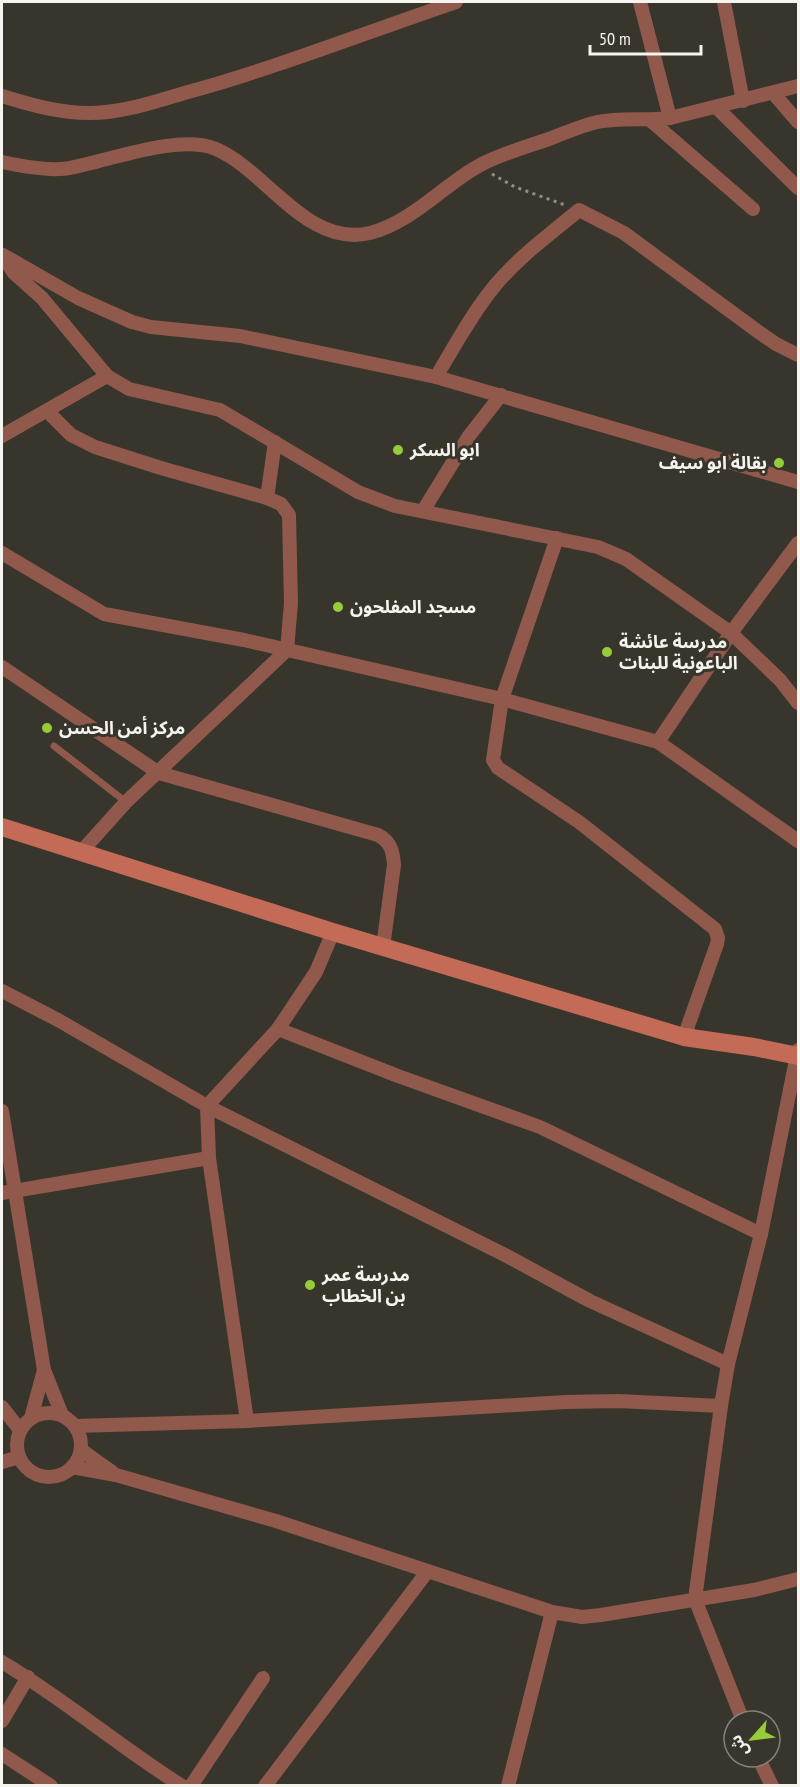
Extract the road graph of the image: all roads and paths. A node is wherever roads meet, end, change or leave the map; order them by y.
1 (456, 2) edge
2 (640, 2) edge
3 (724, 2) edge
4 (798, 86) edge
5 (773, 93) junction
6 (2, 96) edge
7 (743, 100) junction
8 (717, 108) junction
9 (670, 118) junction
10 (650, 120) junction
11 (798, 122) edge
12 (2, 162) edge
13 (482, 165) junction
14 (798, 188) edge
15 (753, 209) dead end
16 (579, 210) junction
17 (2, 254) edge
18 (798, 355) edge
19 (107, 376) junction
20 (436, 377) junction
21 (501, 395) junction
22 (47, 411) junction
23 (2, 436) edge
24 (275, 442) junction
25 (798, 482) edge
26 (267, 498) junction
27 (423, 512) junction
28 (558, 538) junction
29 (798, 543) edge
30 (2, 553) edge
31 (731, 633) junction
32 (287, 650) junction
33 (2, 667) edge
34 (502, 699) junction
35 (798, 703) edge
36 (658, 742) junction
37 (54, 746) dead end
38 (159, 773) junction
39 (126, 802) junction
40 (2, 827) edge
41 (797, 837) edge
42 (82, 851) junction
43 (333, 932) junction
44 (383, 947) junction
45 (2, 991) edge
46 (278, 1029) junction
47 (684, 1037) junction
48 (798, 1051) edge
49 (207, 1106) junction
50 (2, 1111) edge
51 (209, 1158) junction
52 (8, 1192) edge
53 (761, 1234) junction
54 (728, 1364) junction
55 (44, 1370) junction
56 (721, 1406) junction
57 (2, 1407) edge
58 (62, 1415) junction
59 (31, 1418) junction
60 (247, 1421) junction
61 (75, 1426) junction
62 (20, 1430) junction
63 (81, 1449) junction
64 (19, 1457) junction
65 (2, 1462) edge
66 (72, 1467) junction
67 (116, 1475) junction
68 (428, 1572) junction
69 (798, 1579) edge
70 (695, 1599) junction
71 (552, 1612) junction
72 (2, 1662) edge
73 (28, 1677) junction
74 (263, 1678) dead end
75 (737, 1709) edge
76 (2, 1721) edge
77 (2, 1754) edge
78 (764, 1769) edge
79 (51, 1785) edge
80 (182, 1785) edge
81 (191, 1785) edge
82 (265, 1785) edge
83 (508, 1785) edge
84 (772, 1785) edge

1 - 6 street
2 - 9 street
3 - 7 street
4 - 5 street
5 - 7 street
5 - 11 street
7 - 8 street
8 - 9 street
8 - 14 street
9 - 10 street
10 - 13 street
10 - 15 street
12 - 13 street
13 - 16 path
16 - 18 street
16 - 20 street
17 - 19 street
17 - 20 street
19 - 22 street
19 - 24 street
20 - 21 street
21 - 25 street
21 - 27 street
22 - 23 street
22 - 26 street
24 - 26 street
24 - 27 street
26 - 32 street
27 - 28 street
28 - 31 street
28 - 34 street
29 - 31 street
30 - 32 street
31 - 35 street
31 - 36 street
32 - 34 street
32 - 38 street
33 - 38 street
34 - 36 street
34 - 47 street
36 - 41 street
37 - 39 lane
38 - 39 street
38 - 44 street
39 - 42 street
40 - 42 street
42 - 43 street
43 - 44 street
43 - 46 street
44 - 47 street
45 - 49 street
46 - 49 street
46 - 53 street
47 - 48 street
48 - 53 street
49 - 51 street
49 - 54 street
50 - 52 street
51 - 52 street
51 - 60 street
52 - 55 street
53 - 54 street
54 - 56 street
55 - 58 street
55 - 59 street
56 - 60 street
56 - 70 street
57 - 62 street
58 - 59 street
58 - 61 street
59 - 62 street
60 - 61 street
61 - 63 street
62 - 64 street
63 - 66 street
63 - 67 street
64 - 65 street
64 - 66 street
66 - 67 street
67 - 68 street
68 - 71 street
68 - 82 street
69 - 70 street
70 - 71 street
70 - 75 street
71 - 83 street
72 - 73 street
73 - 76 street
73 - 80 street
74 - 81 street
77 - 79 street
78 - 84 street

